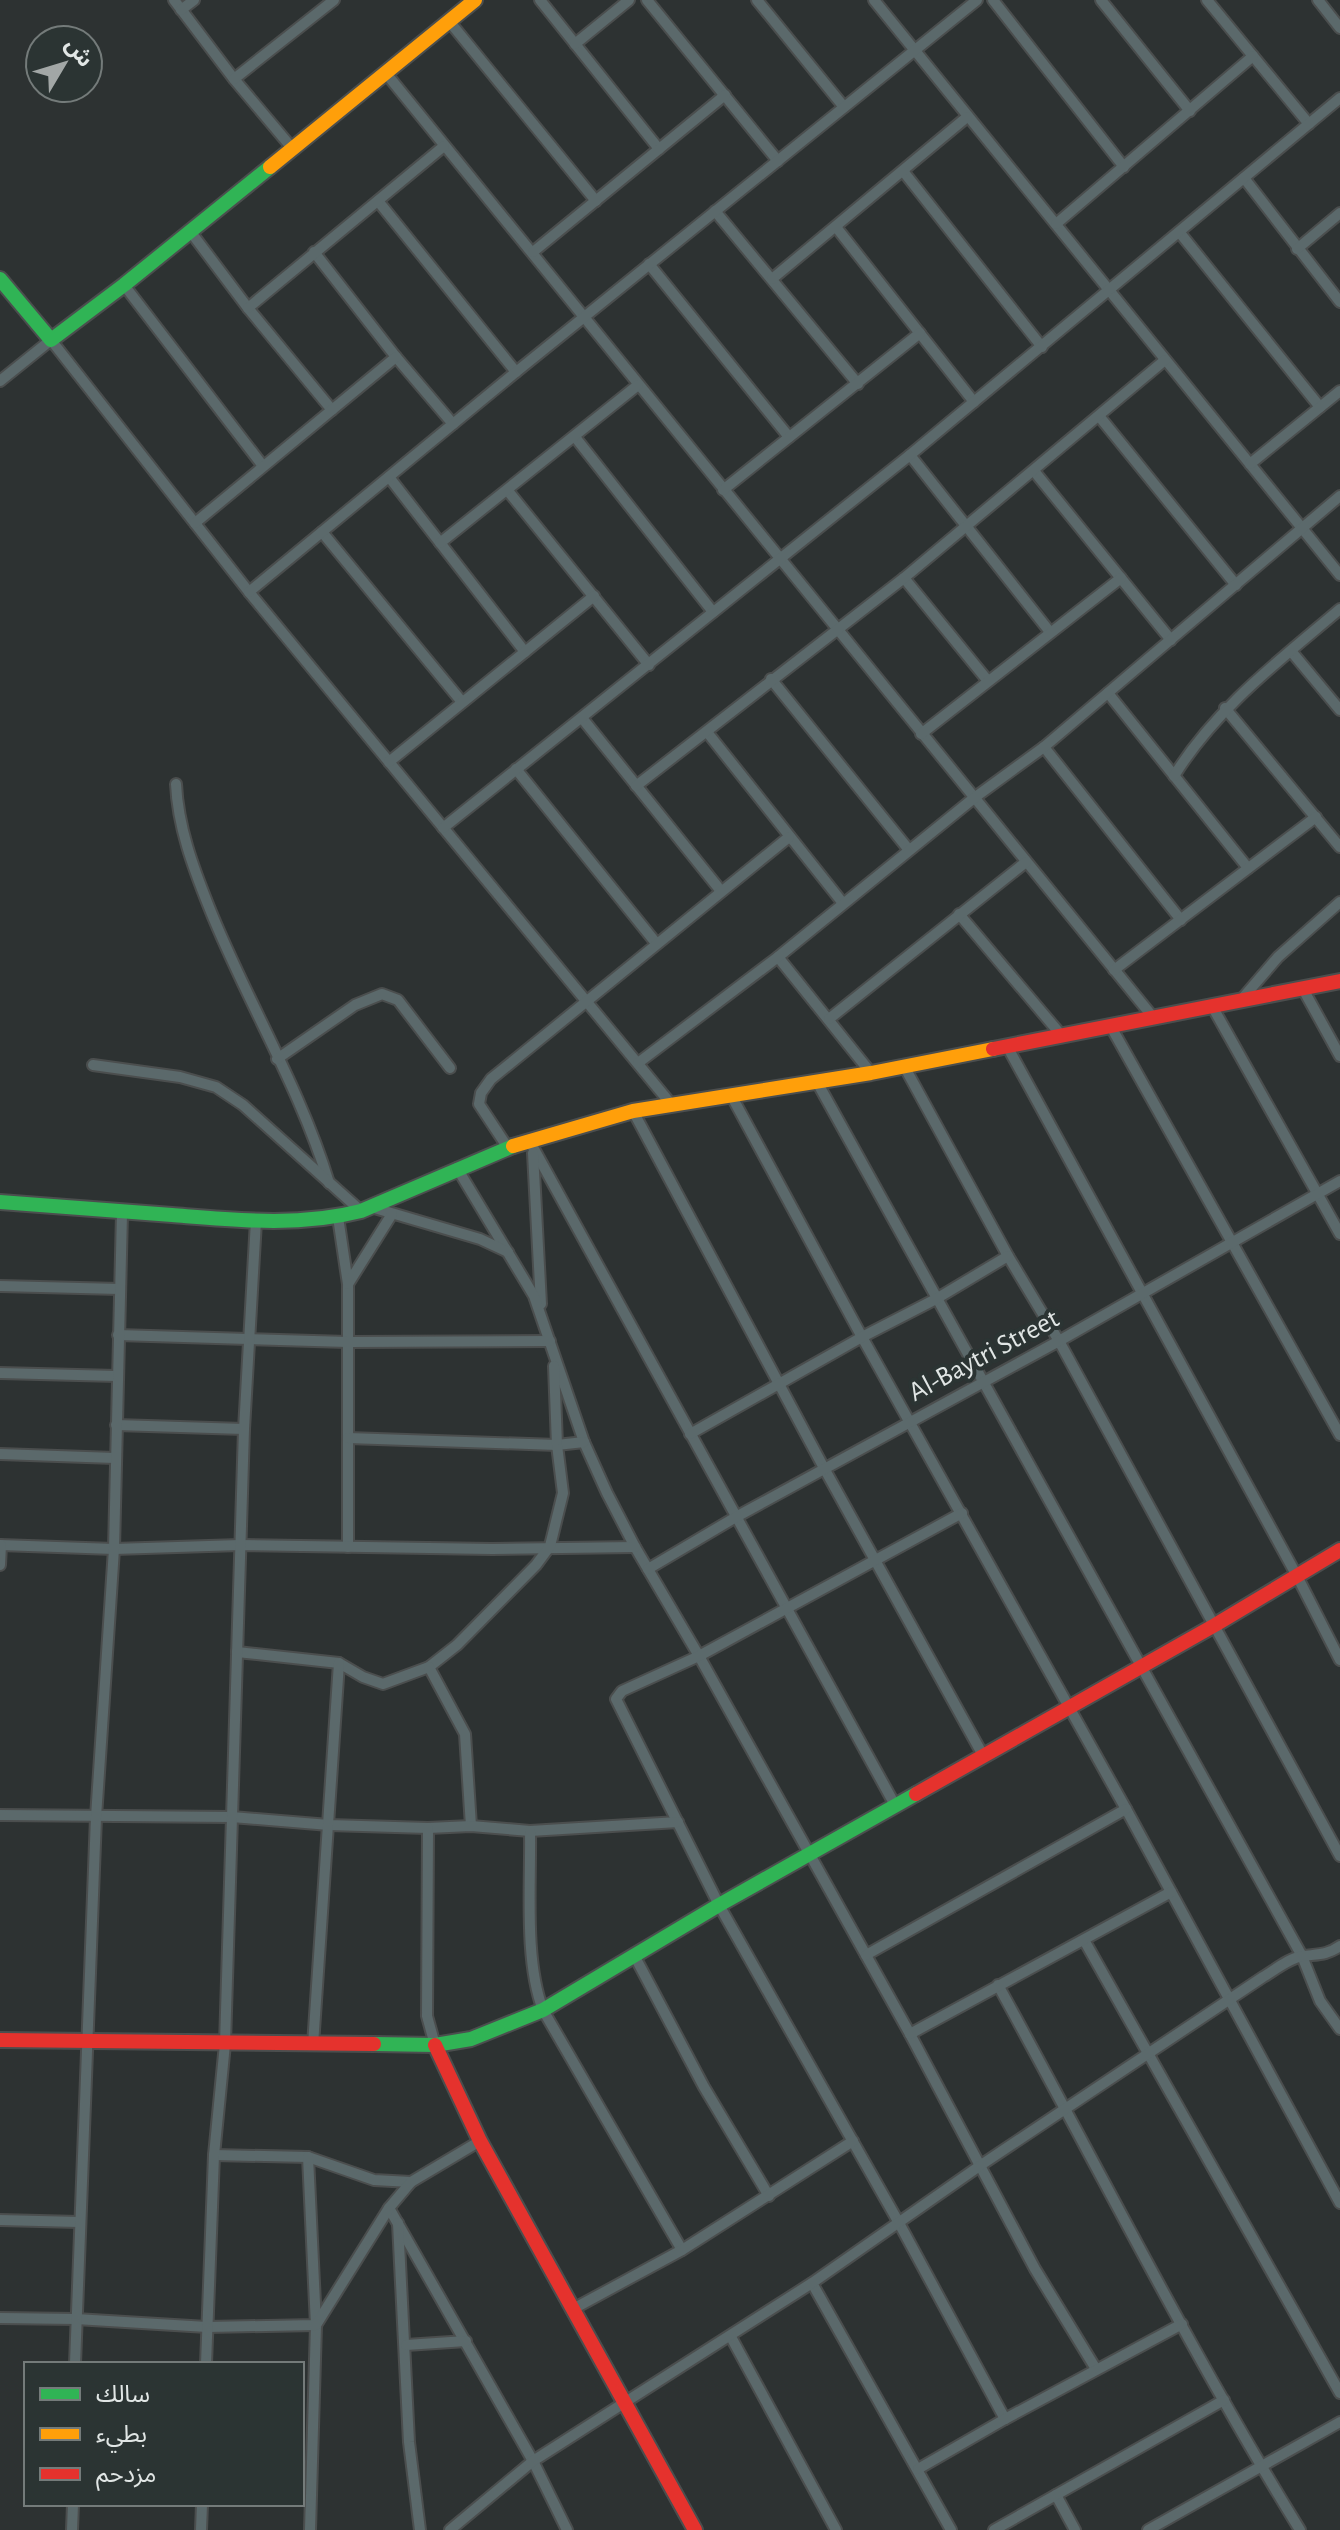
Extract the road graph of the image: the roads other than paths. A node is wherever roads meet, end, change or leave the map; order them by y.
1 (174, 0) edge
2 (194, 0) edge
3 (334, 0) edge
4 (540, 0) edge
5 (629, 0) edge
6 (647, 0) edge
7 (757, 0) edge
8 (874, 0) edge
9 (977, 0) edge
10 (993, 0) edge
11 (1207, 0) edge
12 (1318, 0) edge
13 (1104, 1) edge
14 (465, 3) edge
15 (181, 10) junction
16 (449, 21) junction
17 (1340, 28) edge
18 (575, 44) junction
19 (914, 51) junction
20 (1253, 56) junction
21 (385, 72) junction
22 (234, 79) junction
23 (725, 95) junction
24 (1340, 98) edge
25 (844, 107) junction
26 (1190, 111) junction
27 (967, 117) junction
28 (1309, 124) junction
29 (444, 146) junction
30 (292, 148) junction
31 (659, 149) junction
32 (778, 161) junction
33 (1124, 167) junction
34 (903, 171) junction
35 (1244, 178) junction
36 (378, 201) junction
37 (596, 201) junction
38 (715, 211) junction
39 (1340, 213) edge
40 (1056, 224) junction
41 (836, 227) junction
42 (190, 231) junction
43 (1180, 233) junction
44 (1297, 249) junction
45 (314, 252) junction
46 (533, 252) junction
47 (649, 264) junction
48 (0, 279) edge
49 (772, 279) junction
50 (124, 285) junction
51 (1110, 292) junction
52 (1340, 302) edge
53 (248, 308) junction
54 (584, 317) junction
55 (920, 333) junction
56 (51, 340) junction
57 (1042, 347) junction
58 (396, 357) junction
59 (1165, 360) junction
60 (516, 372) junction
61 (0, 381) edge
62 (858, 384) junction
63 (638, 385) junction
64 (1340, 391) edge
65 (974, 402) junction
66 (1320, 407) junction
67 (332, 410) junction
68 (1099, 416) junction
69 (453, 424) junction
70 (575, 437) junction
71 (789, 437) junction
72 (910, 455) junction
73 (1250, 464) junction
74 (263, 466) junction
75 (1034, 471) junction
76 (389, 477) junction
77 (723, 490) junction
78 (508, 491) junction
79 (1340, 496) edge
80 (195, 523) junction
81 (968, 526) junction
82 (1301, 527) junction
83 (322, 532) junction
84 (440, 543) junction
85 (780, 560) junction
86 (1340, 575) edge
87 (904, 578) junction
88 (1121, 578) junction
89 (1236, 585) junction
90 (249, 592) junction
91 (594, 596) junction
92 (1340, 609) edge
93 (713, 612) junction
94 (837, 629) junction
95 (1050, 632) junction
96 (1171, 640) junction
97 (1291, 651) junction
98 (525, 652) junction
99 (649, 665) junction
100 (771, 679) junction
101 (988, 681) junction
102 (1108, 693) junction
103 (462, 702) junction
104 (1225, 708) junction
105 (1340, 710) edge
106 (582, 718) junction
107 (707, 732) junction
108 (921, 734) junction
109 (1044, 747) junction
110 (389, 762) junction
111 (516, 769) junction
112 (1174, 776) junction
113 (176, 784) dead end
114 (636, 786) junction
115 (974, 798) junction
116 (1316, 817) junction
117 (443, 828) junction
118 (789, 837) junction
119 (1340, 847) edge
120 (909, 850) junction
121 (1026, 862) junction
122 (1248, 868) junction
123 (721, 891) junction
124 (842, 902) junction
125 (1340, 902) edge
126 (959, 914) junction
127 (1181, 920) junction
128 (656, 943) junction
129 (778, 957) junction
130 (1114, 970) junction
131 (1340, 981) edge
132 (1303, 989) junction
133 (585, 1000) junction
134 (1241, 1000) junction
135 (1212, 1006) junction
136 (1152, 1016) junction
137 (829, 1019) junction
138 (1110, 1025) junction
139 (1062, 1036) junction
140 (1007, 1046) junction
141 (1340, 1056) edge
142 (277, 1059) junction
143 (638, 1063) junction
144 (93, 1065) dead end
145 (904, 1066) junction
146 (450, 1068) dead end
147 (871, 1073) junction
148 (817, 1082) junction
149 (731, 1095) junction
150 (671, 1104) junction
151 (633, 1111) junction
152 (531, 1145) junction
153 (508, 1148) junction
154 (457, 1168) junction
155 (1340, 1181) edge
156 (329, 1183) junction
157 (1317, 1193) junction
158 (0, 1202) edge
159 (366, 1209) junction
160 (122, 1213) junction
161 (392, 1214) junction
162 (338, 1217) junction
163 (256, 1221) junction
164 (1340, 1234) edge
165 (1232, 1240) junction
166 (509, 1253) junction
167 (1008, 1256) junction
168 (348, 1284) junction
169 (0, 1286) edge
170 (120, 1289) junction
171 (1141, 1293) junction
172 (936, 1299) junction
173 (542, 1316) junction
174 (118, 1335) junction
175 (862, 1337) junction
176 (248, 1338) junction
177 (550, 1341) junction
178 (1059, 1341) junction
179 (348, 1342) junction
180 (554, 1356) junction
181 (0, 1373) edge
182 (117, 1376) junction
183 (984, 1382) junction
184 (780, 1385) junction
185 (910, 1421) junction
186 (116, 1425) junction
187 (244, 1429) junction
188 (690, 1434) junction
189 (1340, 1435) edge
190 (348, 1438) junction
191 (584, 1442) junction
192 (557, 1445) junction
193 (0, 1454) edge
194 (115, 1458) junction
195 (824, 1468) junction
196 (962, 1513) junction
197 (736, 1517) junction
198 (0, 1545) edge
199 (240, 1545) junction
200 (550, 1546) junction
201 (348, 1547) junction
202 (635, 1547) junction
203 (114, 1549) junction
204 (1340, 1550) edge
205 (875, 1559) junction
206 (0, 1565) edge
207 (648, 1569) junction
208 (1297, 1576) junction
209 (787, 1607) junction
210 (1215, 1625) junction
211 (237, 1652) junction
212 (699, 1656) junction
213 (1340, 1660) edge
214 (339, 1663) junction
215 (1142, 1666) junction
216 (429, 1667) junction
217 (1068, 1707) junction
218 (984, 1757) junction
219 (895, 1805) junction
220 (1126, 1809) junction
221 (0, 1815) edge
222 (96, 1817) junction
223 (232, 1817) junction
224 (678, 1822) junction
225 (329, 1825) junction
226 (471, 1826) junction
227 (428, 1828) junction
228 (530, 1831) junction
229 (808, 1854) junction
230 (1340, 1856) edge
231 (1171, 1892) junction
232 (719, 1905) junction
233 (1084, 1940) junction
234 (1340, 1946) edge
235 (634, 1955) junction
236 (866, 1955) junction
237 (1302, 1956) junction
238 (998, 1985) junction
239 (1231, 2001) junction
240 (543, 2010) junction
241 (1340, 2029) edge
242 (910, 2034) junction
243 (0, 2040) edge
244 (88, 2042) junction
245 (225, 2044) junction
246 (313, 2045) junction
247 (435, 2045) junction
248 (1149, 2053) junction
249 (1066, 2108) junction
250 (480, 2141) junction
251 (853, 2141) junction
252 (214, 2155) junction
253 (308, 2157) junction
254 (981, 2165) junction
255 (411, 2182) junction
256 (769, 2196) junction
257 (1340, 2203) edge
258 (389, 2208) junction
259 (0, 2220) edge
260 (398, 2221) junction
261 (79, 2222) junction
262 (899, 2223) junction
263 (682, 2250) junction
264 (812, 2283) junction
265 (573, 2309) junction
266 (0, 2318) edge
267 (76, 2319) junction
268 (1182, 2324) junction
269 (316, 2325) junction
270 (207, 2327) junction
271 (731, 2337) junction
272 (466, 2341) junction
273 (406, 2345) junction
274 (75, 2362) edge
275 (206, 2362) edge
276 (1096, 2369) junction
277 (1340, 2393) edge
278 (1224, 2400) junction
279 (625, 2404) junction
280 (1005, 2419) junction
281 (1340, 2422) edge
282 (533, 2461) junction
283 (1261, 2466) junction
284 (918, 2469) junction
285 (1056, 2495) junction
286 (73, 2506) edge
287 (202, 2506) edge
288 (72, 2530) edge
289 (201, 2530) edge
290 (310, 2530) edge
291 (420, 2530) edge
292 (450, 2530) edge
293 (567, 2530) edge
294 (695, 2530) edge
295 (836, 2530) edge
296 (951, 2530) edge
297 (994, 2530) edge
298 (1075, 2530) edge
299 (1148, 2530) edge
300 (1300, 2530) edge

1 - 15 street
2 - 15 street
3 - 22 street
4 - 18 street
5 - 18 street
6 - 23 street
7 - 25 street
8 - 19 street
9 - 19 street
10 - 33 street
11 - 20 street
12 - 17 street
13 - 26 street
14 - 16 street
15 - 22 street
16 - 21 street
16 - 37 street
18 - 31 street
19 - 25 street
19 - 27 street
20 - 26 street
20 - 28 street
21 - 29 street
21 - 30 street
22 - 30 street
23 - 31 street
23 - 32 street
24 - 28 street
25 - 32 street
26 - 33 street
27 - 34 street
27 - 40 street
28 - 35 street
29 - 36 street
29 - 46 street
30 - 42 street
31 - 37 street
32 - 38 street
33 - 40 street
34 - 41 street
34 - 57 street
35 - 43 street
35 - 44 street
36 - 45 street
36 - 60 street
37 - 46 street
38 - 47 street
38 - 49 street
39 - 44 street
40 - 51 street
41 - 49 street
41 - 55 street
42 - 50 street
42 - 53 street
43 - 51 street
43 - 66 street
44 - 52 street
45 - 53 street
45 - 58 street
46 - 54 street
47 - 54 street
47 - 71 street
48 - 56 street
49 - 62 street
50 - 56 street
50 - 74 street
51 - 57 street
51 - 59 street
53 - 67 street
54 - 60 street
54 - 63 street
55 - 62 street
55 - 65 street
56 - 61 street
56 - 80 street
57 - 65 street
58 - 67 street
58 - 69 street
59 - 68 street
59 - 73 street
60 - 69 street
62 - 71 street
63 - 70 street
63 - 77 street
64 - 66 street
65 - 72 street
66 - 73 street
67 - 74 street
68 - 75 street
68 - 89 street
69 - 76 street
70 - 78 street
70 - 93 street
71 - 77 street
72 - 81 street
72 - 85 street
73 - 82 street
74 - 80 street
75 - 81 street
75 - 88 street
76 - 83 street
76 - 84 street
77 - 85 street
78 - 84 street
78 - 91 street
79 - 82 street
80 - 90 street
81 - 87 street
81 - 95 street
82 - 86 street
82 - 89 street
83 - 90 street
83 - 103 street
84 - 98 street
85 - 93 street
85 - 94 street
87 - 94 street
87 - 101 street
88 - 95 street
88 - 96 street
89 - 96 street
90 - 110 street
91 - 98 street
91 - 99 street
92 - 97 street
93 - 99 street
94 - 100 street
94 - 108 street
95 - 101 street
96 - 102 street
97 - 104 street
97 - 105 street
98 - 103 street
99 - 106 street
100 - 107 street
100 - 120 street
101 - 108 street
102 - 109 street
102 - 112 street
103 - 110 street
104 - 112 street
104 - 116 street
106 - 111 street
106 - 114 street
107 - 114 street
107 - 118 street
108 - 115 street
109 - 115 street
109 - 127 street
110 - 117 street
111 - 117 street
111 - 128 street
112 - 122 street
113 - 142 street
114 - 123 street
115 - 120 street
115 - 121 street
116 - 119 street
116 - 122 street
117 - 133 street
118 - 123 street
118 - 124 street
120 - 124 street
121 - 126 street
121 - 130 street
122 - 127 street
123 - 128 street
124 - 129 street
125 - 134 street
126 - 137 street
126 - 139 street
127 - 130 street
128 - 133 street
129 - 137 street
129 - 143 street
130 - 136 street
131 - 132 street
132 - 134 street
132 - 141 street
133 - 143 street
133 - 153 street
134 - 135 street
135 - 136 street
135 - 157 street
136 - 138 street
137 - 147 street
138 - 139 street
138 - 165 street
139 - 140 street
140 - 145 street
140 - 171 street
142 - 146 street
142 - 156 street
143 - 150 street
144 - 156 street
145 - 147 street
145 - 167 street
147 - 148 street
148 - 149 street
148 - 172 street
149 - 150 street
149 - 175 street
150 - 151 street
151 - 152 street
151 - 184 street
152 - 153 street
152 - 173 street
152 - 188 street
153 - 154 street
154 - 159 street
154 - 166 street
155 - 157 street, Al-Baytri Street
156 - 159 street
157 - 164 street
157 - 165 street, Al-Baytri Street
158 - 160 street
159 - 161 street
159 - 162 street
160 - 163 street
160 - 170 street
161 - 166 street
161 - 168 street
162 - 163 street
162 - 168 street
163 - 176 street
165 - 171 street, Al-Baytri Street
165 - 189 street
166 - 173 street
167 - 172 street
167 - 178 street
168 - 179 street
169 - 170 street
170 - 174 street
171 - 178 street, Al-Baytri Street
171 - 208 street
172 - 175 street
172 - 183 street
173 - 177 street
174 - 176 street
174 - 182 street
175 - 184 street
175 - 185 street
176 - 179 street
176 - 187 street
177 - 179 street
177 - 180 street
178 - 183 street, Al-Baytri Street
178 - 210 street
179 - 190 street
180 - 191 street
180 - 192 street
181 - 182 street
182 - 186 street
183 - 185 street, Al-Baytri Street
183 - 215 street
184 - 188 street
184 - 195 street
185 - 195 street, Al-Baytri Street
185 - 196 street
186 - 187 street
186 - 194 street
187 - 199 street
188 - 197 street
190 - 192 street
190 - 201 street
191 - 192 street
191 - 202 street
192 - 200 street
193 - 194 street
194 - 203 street
195 - 197 street, Al-Baytri Street
195 - 205 street
196 - 205 street
196 - 217 street
197 - 207 street, Al-Baytri Street
197 - 209 street
198 - 203 street
198 - 206 street
199 - 201 street
199 - 203 street
199 - 211 street
200 - 201 street
200 - 202 street
200 - 216 street
202 - 207 street
203 - 222 street
204 - 208 street
205 - 209 street
205 - 218 street
207 - 212 street
208 - 210 street
208 - 213 street
209 - 212 street
209 - 219 street
210 - 215 street
210 - 230 street
211 - 214 street
211 - 223 street
212 - 224 street
212 - 229 street
214 - 216 street
214 - 225 street
215 - 217 street
215 - 237 street
216 - 226 street
217 - 218 street
217 - 220 street
218 - 219 street
219 - 229 street
220 - 231 street
220 - 236 street
221 - 222 street
222 - 223 street
222 - 244 street
223 - 225 street
223 - 245 street
224 - 228 street
224 - 232 street
225 - 227 street
225 - 246 street
226 - 227 street
226 - 228 street
227 - 247 street
228 - 240 street
229 - 232 street
229 - 236 street
231 - 233 street
231 - 239 street
232 - 235 street
232 - 251 street
233 - 238 street
233 - 248 street
234 - 237 street
235 - 240 street
235 - 256 street
236 - 242 street
237 - 239 street
237 - 241 street
238 - 242 street
238 - 249 street
239 - 248 street
239 - 257 street
240 - 247 street
240 - 263 street
242 - 254 street
243 - 244 street
244 - 245 street
244 - 261 street
245 - 246 street
245 - 252 street
246 - 247 street
247 - 250 street
248 - 249 street
248 - 277 street
249 - 254 street
249 - 268 street
250 - 255 street
250 - 265 street
251 - 256 street
251 - 262 street
252 - 253 street
252 - 270 street
253 - 255 street
253 - 269 street
254 - 262 street
254 - 276 street
255 - 258 street
256 - 263 street
258 - 260 street
258 - 269 street
259 - 261 street
260 - 272 street
260 - 273 street
261 - 267 street
262 - 264 street
262 - 280 street
263 - 265 street
264 - 271 street
264 - 284 street
265 - 279 street
266 - 267 street
267 - 270 street
267 - 274 street
268 - 276 street
268 - 278 street
269 - 270 street
269 - 290 street
270 - 275 street
271 - 279 street
271 - 295 street
272 - 273 street
272 - 282 street
273 - 291 street
276 - 280 street
278 - 283 street
278 - 285 street
279 - 282 street
279 - 294 street
280 - 284 street
281 - 283 street
282 - 292 street
282 - 293 street
283 - 299 street
283 - 300 street
284 - 296 street
285 - 297 street
285 - 298 street
286 - 288 street
287 - 289 street

